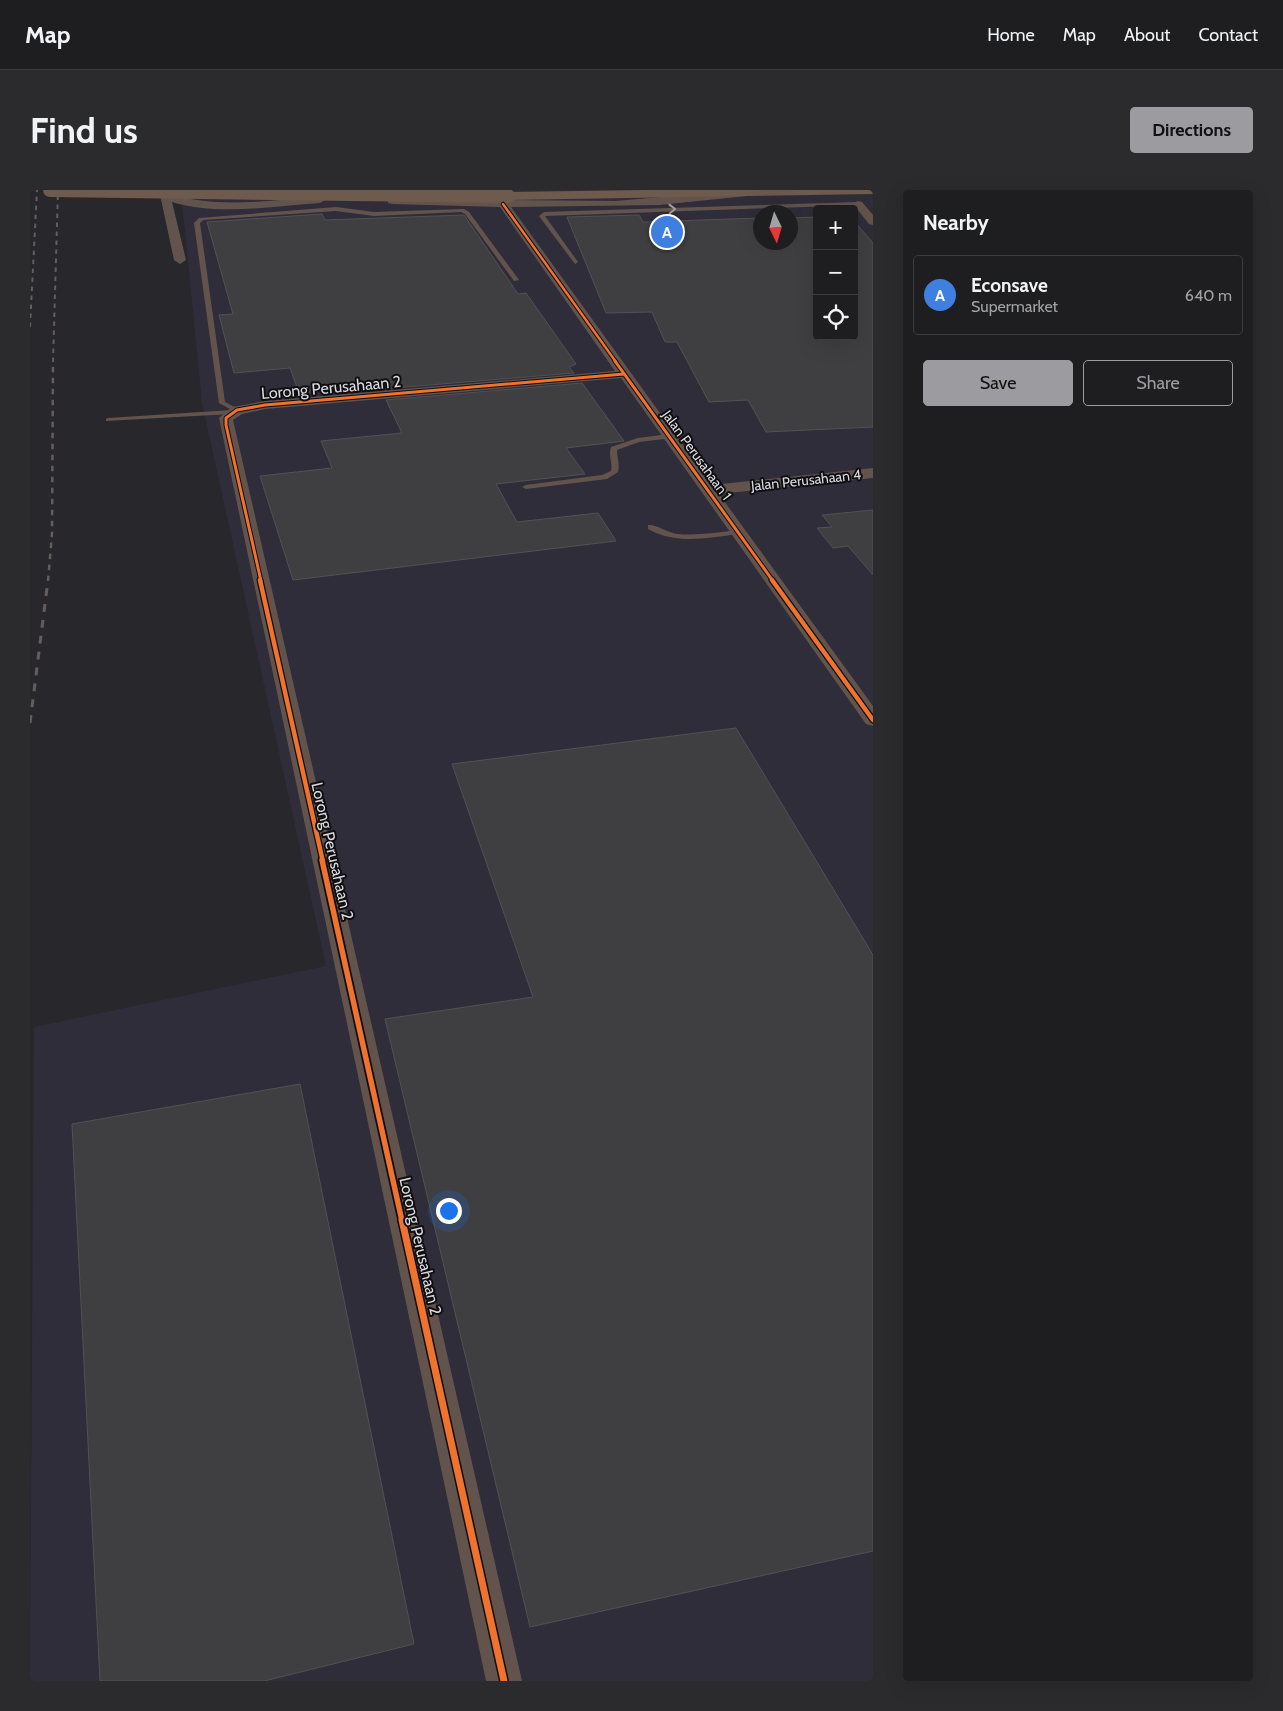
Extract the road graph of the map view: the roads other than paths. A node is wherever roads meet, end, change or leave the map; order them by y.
1 (50, 190) edge
2 (180, 190) edge
3 (364, 190) edge
4 (640, 190) edge
5 (873, 190) edge
6 (165, 193) edge
7 (747, 193) junction
8 (506, 197) junction
9 (320, 200) junction
10 (705, 204) junction
11 (858, 204) junction
12 (873, 204) edge
13 (224, 205) junction
14 (628, 207) junction
15 (171, 218) junction
16 (873, 222) edge
17 (180, 260) dead end
18 (575, 262) dead end
19 (516, 280) dead end
20 (624, 374) junction
21 (234, 411) junction
22 (108, 420) dead end
23 (669, 436) junction
24 (873, 473) edge
25 (526, 487) dead end
26 (709, 490) junction
27 (651, 527) dead end
28 (738, 532) junction
29 (873, 720) edge
30 (504, 1681) edge

1 - 8 main road, bridge
2 - 9 street
3 - 8 main road
4 - 8 main road
5 - 7 main road
6 - 13 street
6 - 15 street
7 - 8 main road
7 - 10 street
8 - 9 street
8 - 14 street
8 - 20 street, Jalan Perusahaan 1
9 - 13 street
10 - 11 lane
10 - 14 street
11 - 12 street
11 - 16 street
13 - 15 street
14 - 18 lane
15 - 17 street
19 - 21 lane
20 - 21 street, Lorong Perusahaan 2
20 - 23 street, Jalan Perusahaan 1
21 - 22 lane
21 - 30 street, Lorong Perusahaan 2
23 - 25 lane
23 - 26 street, Jalan Perusahaan 1
24 - 26 street, Jalan Perusahaan 4
26 - 28 street, Jalan Perusahaan 1
27 - 28 lane
28 - 29 street, Jalan Perusahaan 1

